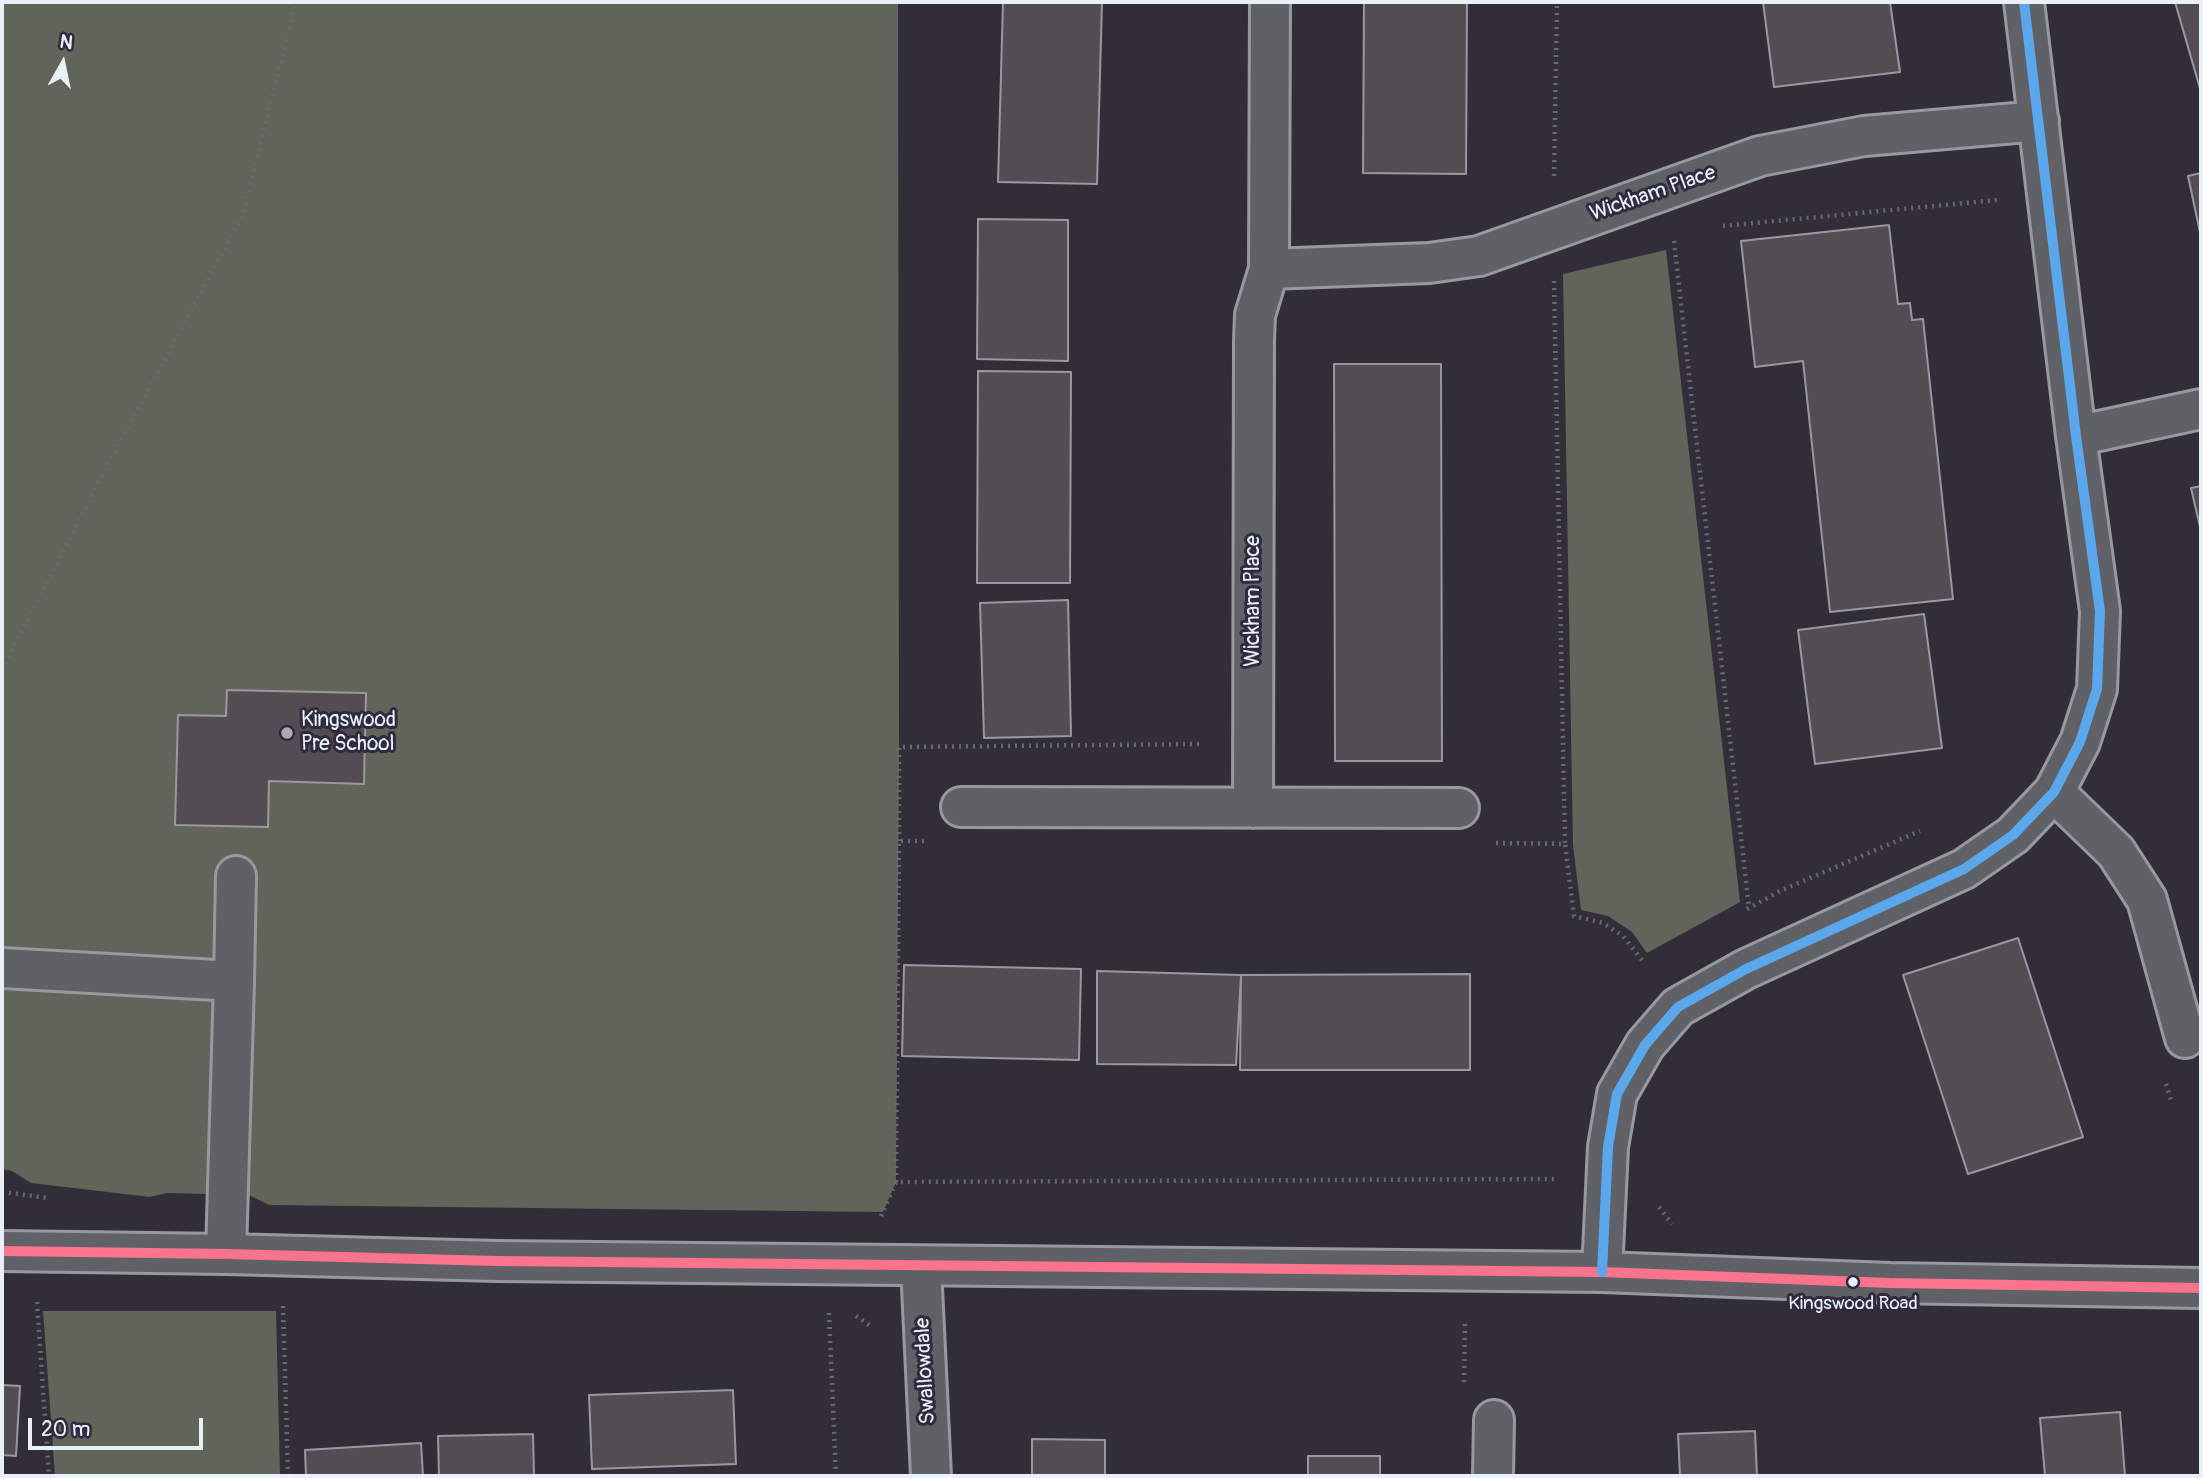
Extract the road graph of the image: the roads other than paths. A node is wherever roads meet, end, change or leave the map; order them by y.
1 (1270, 2) edge
2 (2024, 2) edge
3 (2039, 121) junction
4 (1269, 270) junction
5 (2201, 409) edge
6 (2076, 436) junction
7 (2054, 792) junction
8 (961, 807) dead end
9 (1254, 808) junction
10 (1459, 808) dead end
11 (236, 876) dead end
12 (2, 968) edge
13 (234, 981) junction
14 (2185, 1038) dead end
15 (2, 1251) edge
16 (226, 1254) junction
17 (921, 1266) junction
18 (1602, 1272) junction
19 (2201, 1288) edge
20 (1494, 1420) dead end
21 (930, 1476) edge
22 (1493, 1476) edge

1 - 4 street, Wickham Place
2 - 3 street
3 - 4 street, Wickham Place
3 - 6 street
4 - 9 street, Wickham Place
5 - 6 street
6 - 7 street
7 - 14 street
7 - 18 street
8 - 9 street
9 - 10 street
11 - 13 street
12 - 13 street
13 - 16 street
15 - 16 street
16 - 17 street
17 - 18 street
17 - 21 street, Swallowdale
18 - 19 street
20 - 22 street

